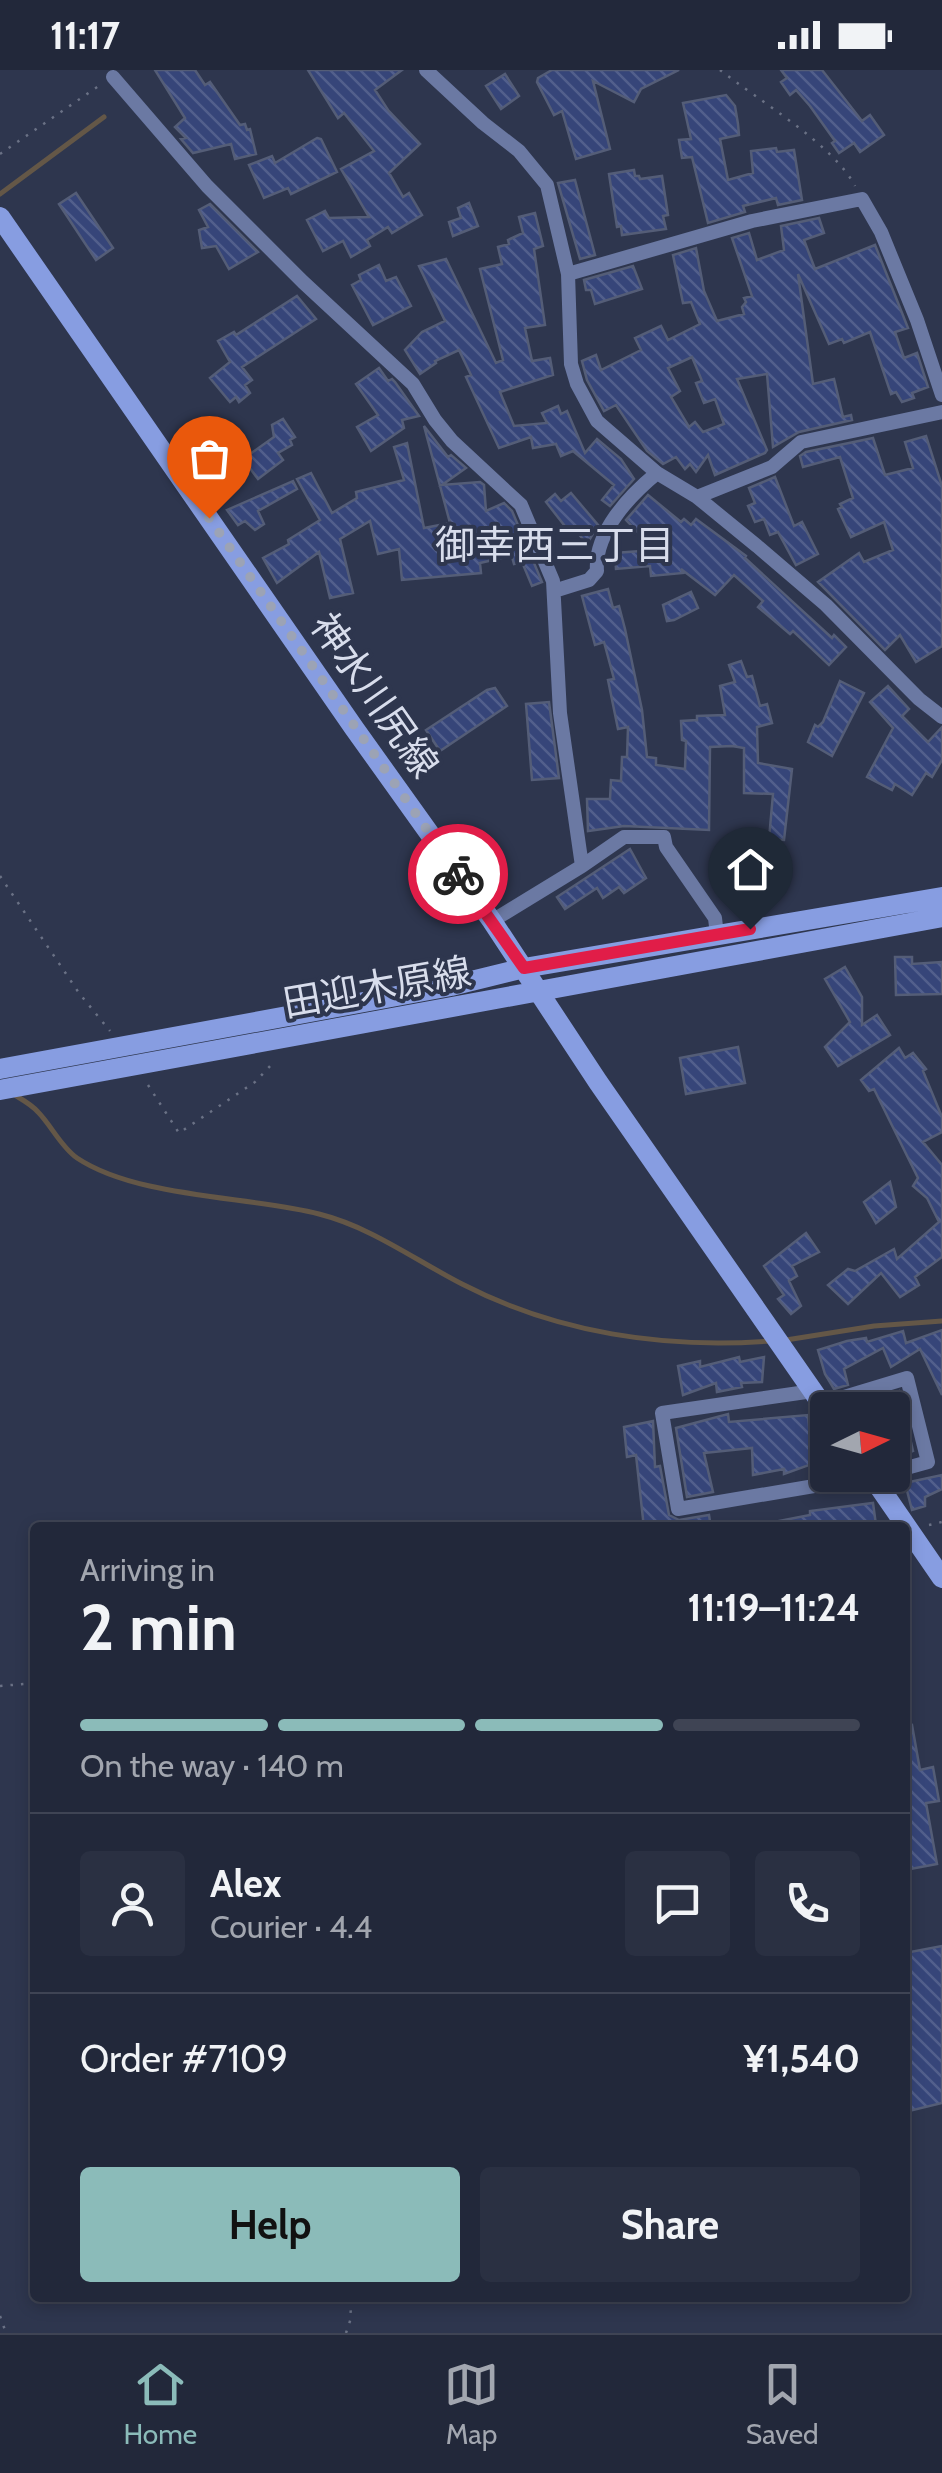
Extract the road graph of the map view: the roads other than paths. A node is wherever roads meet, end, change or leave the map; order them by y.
1 (426, 70) edge
2 (112, 77) road end
3 (0, 217) edge
4 (568, 274) junction
5 (942, 396) edge
6 (942, 412) edge
7 (657, 472) junction
8 (697, 497) junction
9 (554, 591) junction
10 (942, 717) edge
11 (582, 866) junction
12 (942, 897) edge
13 (942, 917) edge
14 (492, 921) junction
15 (717, 935) junction
16 (524, 968) junction
17 (539, 991) junction
18 (15, 1073) edge
19 (0, 1090) edge
20 (813, 1392) edge
21 (856, 1392) edge
22 (810, 1403) edge
23 (910, 1467) edge
24 (810, 1487) edge
25 (889, 1492) edge
26 (908, 1522) edge
27 (910, 1526) edge
28 (942, 1578) edge

1 - 4 street
2 - 9 street
3 - 14 main road, 神水川尻線
4 - 5 street
4 - 7 street
6 - 8 street
7 - 8 street
7 - 9 street
8 - 10 street
9 - 11 street
11 - 14 street
11 - 15 street
12 - 15 main road, 田迎木原線
13 - 17 main road, 田迎木原線
14 - 16 main road, 神水川尻線
15 - 16 main road, 田迎木原線
16 - 17 main road, 神水川尻線
16 - 18 main road, 田迎木原線
17 - 18 main road, 田迎木原線
17 - 20 main road, 神水川尻線
18 - 19 main road, 田迎木原線
21 - 23 street
22 - 24 street
25 - 26 main road
27 - 28 main road

